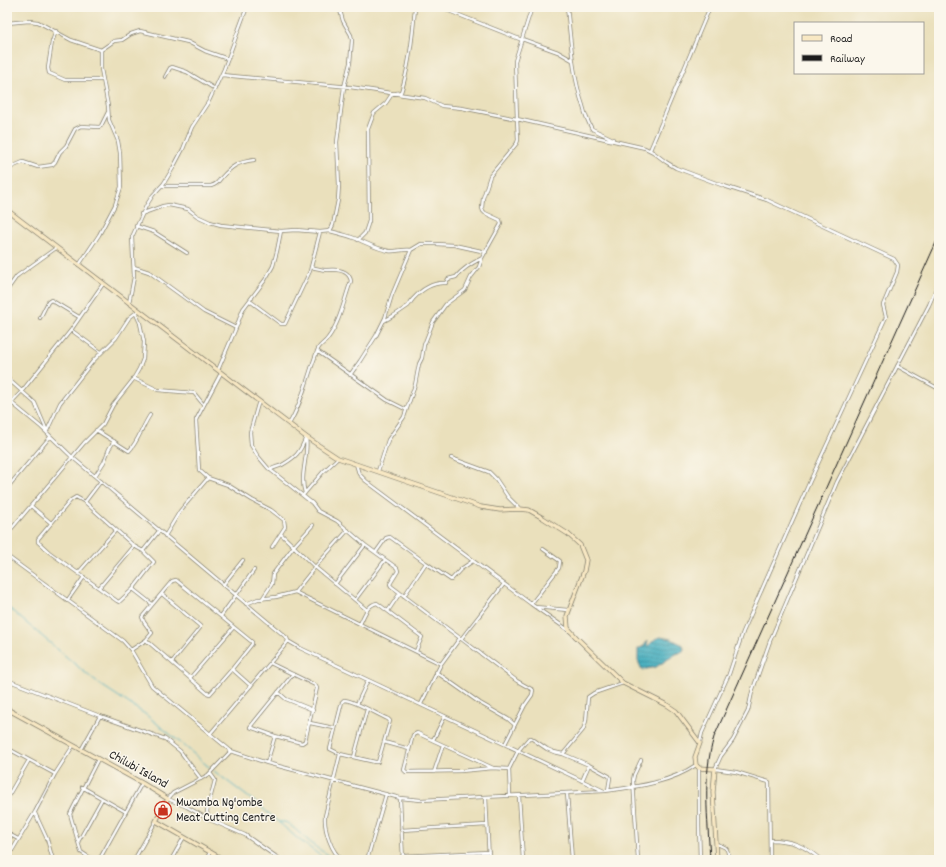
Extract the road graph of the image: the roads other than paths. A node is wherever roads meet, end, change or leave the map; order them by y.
1 (247, 7) edge
2 (339, 7) edge
3 (415, 7) edge
4 (446, 7) edge
5 (532, 7) edge
6 (568, 7) edge
7 (710, 7) edge
8 (7, 23) edge
9 (56, 31) junction
10 (522, 39) junction
11 (101, 50) junction
12 (228, 59) junction
13 (572, 60) junction
14 (222, 75) junction
15 (165, 77) dead end
16 (102, 80) junction
17 (344, 87) junction
18 (215, 90) junction
19 (392, 94) junction
20 (109, 112) junction
21 (517, 120) junction
22 (616, 141) junction
23 (650, 150) junction
24 (254, 160) dead end
25 (7, 169) edge
26 (162, 186) junction
27 (7, 210) edge
28 (141, 214) junction
29 (136, 226) junction
30 (330, 230) junction
31 (281, 231) junction
32 (320, 232) junction
33 (358, 240) junction
34 (56, 248) junction
35 (410, 250) junction
36 (486, 252) junction
37 (187, 253) dead end
38 (482, 258) junction
39 (79, 265) junction
40 (134, 267) junction
41 (311, 267) junction
42 (939, 282) edge
43 (104, 284) junction
44 (7, 290) edge
45 (250, 300) junction
46 (129, 304) junction
47 (137, 312) junction
48 (79, 317) junction
49 (40, 318) dead end
50 (383, 321) junction
51 (236, 328) junction
52 (71, 330) junction
53 (317, 351) junction
54 (101, 352) junction
55 (897, 366) junction
56 (218, 370) junction
57 (222, 373) junction
58 (350, 375) junction
59 (7, 378) edge
60 (133, 378) junction
61 (939, 390) edge
62 (22, 391) junction
63 (7, 399) edge
64 (10, 402) junction
65 (260, 402) junction
66 (203, 404) junction
67 (7, 407) edge
68 (405, 409) junction
69 (150, 416) dead end
70 (289, 424) junction
71 (96, 430) junction
72 (47, 432) junction
73 (50, 437) junction
74 (306, 437) junction
75 (114, 441) junction
76 (72, 457) junction
77 (338, 458) junction
78 (451, 458) dead end
79 (356, 464) junction
80 (270, 470) junction
81 (378, 472) junction
82 (95, 476) junction
83 (208, 478) junction
84 (101, 481) junction
85 (7, 488) edge
86 (304, 494) junction
87 (85, 502) junction
88 (31, 506) junction
89 (520, 509) junction
90 (51, 523) junction
91 (313, 524) dead end
92 (116, 530) junction
93 (348, 530) junction
94 (160, 531) junction
95 (7, 534) edge
96 (281, 534) junction
97 (165, 536) junction
98 (365, 545) junction
99 (134, 546) junction
100 (294, 546) junction
101 (272, 547) dead end
102 (543, 549) dead end
103 (143, 551) junction
104 (376, 552) junction
105 (7, 556) edge
106 (243, 560) dead end
107 (386, 560) junction
108 (474, 561) junction
109 (426, 563) junction
110 (315, 567) junction
111 (254, 570) dead end
112 (78, 573) junction
113 (84, 577) junction
114 (223, 584) junction
115 (335, 584) junction
116 (504, 584) junction
117 (99, 588) junction
118 (133, 589) junction
119 (295, 592) junction
120 (400, 593) junction
121 (162, 594) junction
122 (236, 596) junction
123 (404, 596) junction
124 (262, 599) junction
125 (355, 600) junction
126 (67, 601) junction
127 (152, 604) junction
128 (246, 604) junction
129 (531, 604) junction
130 (535, 607) junction
131 (367, 610) junction
132 (568, 610) junction
133 (388, 611) junction
134 (221, 616) junction
135 (360, 624) junction
136 (233, 628) junction
137 (571, 632) junction
138 (460, 639) junction
139 (146, 640) junction
140 (288, 641) junction
141 (131, 650) junction
142 (416, 651) junction
143 (172, 662) junction
144 (270, 663) junction
145 (441, 664) junction
146 (232, 669) junction
147 (436, 672) junction
148 (293, 674) junction
149 (190, 678) junction
150 (7, 680) edge
151 (368, 680) junction
152 (623, 683) junction
153 (251, 686) junction
154 (278, 692) junction
155 (7, 704) edge
156 (357, 704) junction
157 (421, 704) junction
158 (8, 709) edge
159 (313, 710) junction
160 (367, 710) junction
161 (100, 716) junction
162 (445, 716) junction
163 (310, 723) junction
164 (515, 725) junction
165 (334, 728) junction
166 (210, 734) junction
167 (275, 736) junction
168 (433, 740) junction
169 (384, 742) junction
170 (700, 743) junction
171 (505, 744) junction
172 (443, 745) junction
173 (73, 746) junction
174 (7, 748) edge
175 (409, 749) junction
176 (80, 750) junction
177 (230, 751) junction
178 (518, 751) junction
179 (340, 754) junction
180 (563, 754) junction
181 (354, 757) junction
182 (98, 759) junction
183 (29, 760) junction
184 (641, 760) dead end
185 (267, 763) junction
186 (589, 765) junction
187 (698, 766) junction
188 (493, 768) junction
189 (509, 769) junction
190 (715, 770) junction
191 (434, 772) junction
192 (211, 773) junction
193 (56, 774) junction
194 (202, 779) junction
195 (333, 781) junction
196 (582, 781) junction
197 (142, 783) junction
198 (82, 787) junction
199 (634, 787) junction
200 (608, 790) junction
201 (605, 791) junction
202 (566, 793) junction
203 (386, 794) junction
204 (510, 796) junction
205 (519, 796) junction
206 (486, 797) junction
207 (7, 798) edge
208 (102, 798) junction
209 (400, 798) junction
210 (168, 799) junction
211 (35, 812) junction
212 (126, 812) junction
213 (208, 819) junction
214 (156, 821) junction
215 (487, 825) junction
216 (401, 830) junction
217 (7, 833) edge
218 (184, 837) junction
219 (18, 839) junction
220 (770, 840) junction
221 (78, 842) junction
222 (715, 844) junction
223 (210, 852) junction
224 (488, 852) junction
225 (402, 856) junction
226 (7, 859) edge
227 (52, 860) edge
228 (93, 860) edge
229 (99, 860) edge
230 (134, 860) edge
231 (171, 860) edge
232 (206, 860) edge
233 (224, 860) edge
234 (281, 860) edge
235 (343, 860) edge
236 (367, 860) edge
237 (403, 860) edge
238 (489, 860) edge
239 (523, 860) edge
240 (572, 860) edge
241 (638, 860) edge
242 (700, 860) edge
243 (717, 860) edge
244 (729, 860) edge
245 (770, 860) edge
246 (821, 860) edge

1 - 12 street
2 - 17 street
3 - 19 street
4 - 10 street
5 - 10 street
6 - 13 street
7 - 23 street
8 - 9 street
9 - 11 street
9 - 16 street
10 - 13 street
10 - 21 street
11 - 12 street
11 - 16 street
12 - 14 street
13 - 22 street
14 - 17 street
14 - 18 street
15 - 18 street
16 - 20 street
17 - 19 street
17 - 30 street
18 - 26 street
19 - 21 street
19 - 33 street
20 - 25 street
20 - 39 street
21 - 22 street
21 - 36 street
22 - 23 street
23 - 170 street
24 - 26 street
26 - 28 street
27 - 34 street
28 - 29 street
28 - 31 street
29 - 37 street
29 - 40 street
30 - 32 street
30 - 33 street
31 - 32 street
31 - 45 street
32 - 41 street
33 - 35 street
34 - 39 street
34 - 44 street
35 - 36 street
35 - 50 street
36 - 38 street
38 - 50 street
38 - 68 street
39 - 43 street
40 - 46 street
40 - 51 street
41 - 45 street
41 - 53 street
42 - 55 street
43 - 46 street
43 - 48 street
45 - 51 street
46 - 47 street
47 - 54 street
47 - 56 street
47 - 60 street
48 - 49 street
48 - 52 street
50 - 58 street
51 - 56 street
52 - 54 street
52 - 62 street
53 - 58 street
53 - 70 street
54 - 72 street
55 - 61 street
55 - 190 street
56 - 57 street
57 - 65 street
57 - 66 street
58 - 68 street
59 - 62 street
60 - 66 street
60 - 71 street
62 - 64 street
62 - 72 street
63 - 64 street
64 - 67 street
64 - 72 street
65 - 70 street
65 - 80 street
66 - 83 street
68 - 81 street
69 - 75 street
70 - 74 street
71 - 75 street
71 - 76 street
72 - 73 street
73 - 76 street
73 - 85 street
74 - 77 street
74 - 80 street
74 - 86 street
75 - 82 street
76 - 82 street
76 - 88 street
77 - 79 street
77 - 86 street
78 - 89 street
79 - 81 street
79 - 108 street
80 - 86 street
81 - 89 street
82 - 84 street
83 - 96 street
83 - 97 street
84 - 87 street
84 - 94 street
86 - 93 street
87 - 90 street
87 - 92 street
88 - 90 street
88 - 95 street
89 - 132 street
90 - 112 street
91 - 100 street
92 - 99 street
92 - 112 street
93 - 98 street
93 - 110 street
94 - 97 street
94 - 103 street
96 - 100 street
96 - 101 street
97 - 114 street
98 - 104 street
98 - 115 street
99 - 103 street
99 - 117 street
100 - 110 street
100 - 124 street
102 - 129 street
103 - 118 street
104 - 107 street
104 - 109 street
105 - 126 street
106 - 114 street
107 - 120 street
107 - 125 street
108 - 109 street
108 - 116 street
109 - 123 street
110 - 115 street
110 - 119 street
111 - 122 street
112 - 113 street
113 - 117 street
113 - 126 street
114 - 122 street
115 - 125 street
116 - 129 street
116 - 138 street
117 - 118 street
118 - 127 street
119 - 124 street
119 - 135 street
120 - 123 street
120 - 133 street
121 - 127 street
121 - 134 street
121 - 143 street
122 - 128 street
122 - 134 street
123 - 138 street
124 - 128 street
125 - 131 street
126 - 141 street
127 - 139 street
128 - 140 street
129 - 130 street
130 - 132 street
130 - 137 street
131 - 133 street
131 - 135 street
132 - 137 street
133 - 142 street
134 - 136 street
135 - 142 street
136 - 146 street
136 - 149 street
137 - 152 street
138 - 145 street
138 - 164 street
139 - 141 street
139 - 143 street
140 - 144 street
140 - 151 street
141 - 166 street
142 - 145 street
143 - 149 street
144 - 148 street
144 - 153 street
145 - 147 street
146 - 149 street
146 - 153 street
147 - 157 street
147 - 164 street
148 - 154 street
148 - 159 street
150 - 161 street
151 - 156 street
151 - 157 street
152 - 170 street
152 - 180 street
153 - 166 street
154 - 159 street
154 - 167 street
155 - 158 street
156 - 160 street
156 - 165 street
157 - 162 street
158 - 173 street, Chilubi Island
159 - 163 street
160 - 169 street
160 - 181 street
161 - 176 street
161 - 194 street
162 - 168 street
162 - 171 street
163 - 165 street
163 - 167 street
164 - 171 street
165 - 179 street
166 - 177 street
167 - 185 street
168 - 172 street
168 - 175 street
169 - 175 street
169 - 181 street
170 - 187 street
171 - 178 street
172 - 188 street
172 - 191 street
173 - 176 street, Chilubi Island
173 - 193 street
174 - 183 street
175 - 191 street
176 - 182 street, Chilubi Island
177 - 185 street
177 - 192 street
178 - 180 street
178 - 189 street
178 - 196 street
179 - 181 street
179 - 195 street
180 - 186 street
182 - 197 street, Chilubi Island
182 - 198 street
183 - 193 street
183 - 207 street
184 - 199 street
185 - 195 street
186 - 196 street
186 - 200 street
187 - 190 street
187 - 199 street
187 - 242 street
188 - 189 street
188 - 191 street
189 - 204 street
190 - 220 street
190 - 222 street
192 - 194 street
192 - 213 street
193 - 211 street
194 - 210 street
195 - 203 street
195 - 235 street
196 - 201 street
197 - 210 street, Chilubi Island
197 - 212 street
198 - 208 street
198 - 221 street
199 - 200 street
199 - 241 street
200 - 201 street
201 - 202 street
202 - 205 street
202 - 240 street
203 - 209 street
203 - 236 street
204 - 205 street
204 - 206 street
205 - 239 street
206 - 209 street
206 - 215 street
208 - 212 street
208 - 221 street
209 - 216 street
210 - 213 street
210 - 214 street, Chilubi Island
211 - 219 street
211 - 227 street
212 - 229 street
213 - 234 street
214 - 218 street
214 - 230 street
215 - 216 street
215 - 224 street
216 - 225 street
217 - 219 street
218 - 223 street
218 - 231 street
219 - 226 street
220 - 245 street
220 - 246 street
221 - 228 street
222 - 243 street
222 - 244 street
223 - 232 street
223 - 233 street
224 - 225 street
224 - 238 street
225 - 237 street

